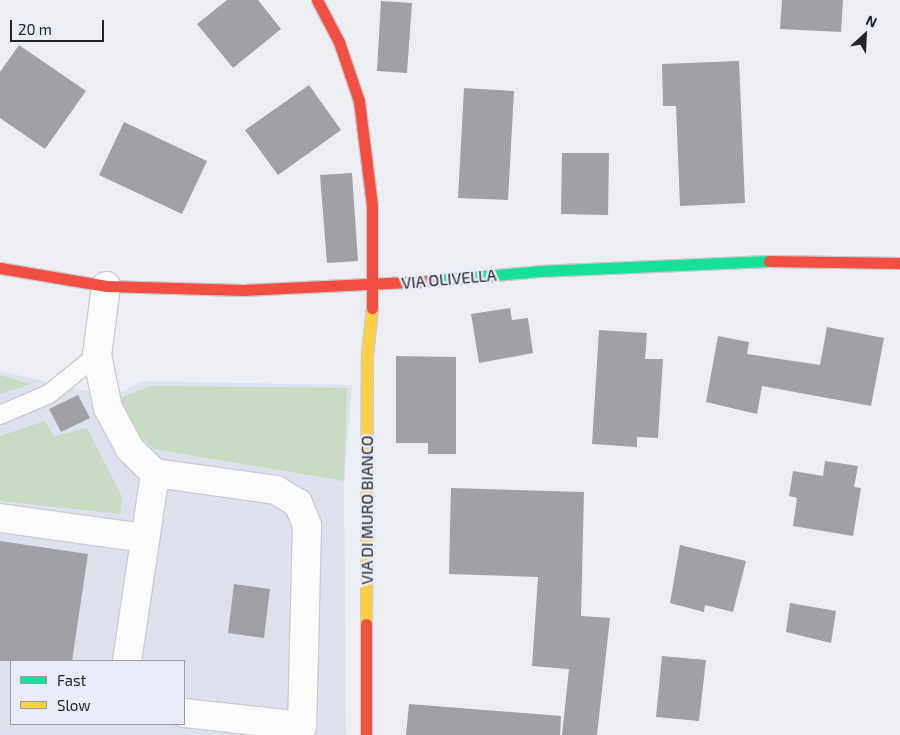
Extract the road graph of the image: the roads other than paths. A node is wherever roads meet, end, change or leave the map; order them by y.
1 (317, 0) edge
2 (900, 263) edge
3 (0, 268) edge
4 (374, 285) junction
5 (106, 286) junction
6 (97, 355) junction
7 (0, 415) edge
8 (155, 473) junction
9 (0, 518) edge
10 (145, 538) junction
11 (127, 660) edge
12 (185, 713) edge
13 (303, 730) edge
14 (366, 735) edge

1 - 4 main road, VIA DI MURO BIANCO
2 - 4 main road, VIA OLIVELLA
3 - 5 main road, VIA OLIVELLA
4 - 5 main road, VIA OLIVELLA
4 - 14 main road, VIA DI MURO BIANCO
5 - 6 street
6 - 7 lane
6 - 8 street
8 - 10 street
8 - 13 street
9 - 10 street
10 - 11 street
12 - 13 street

